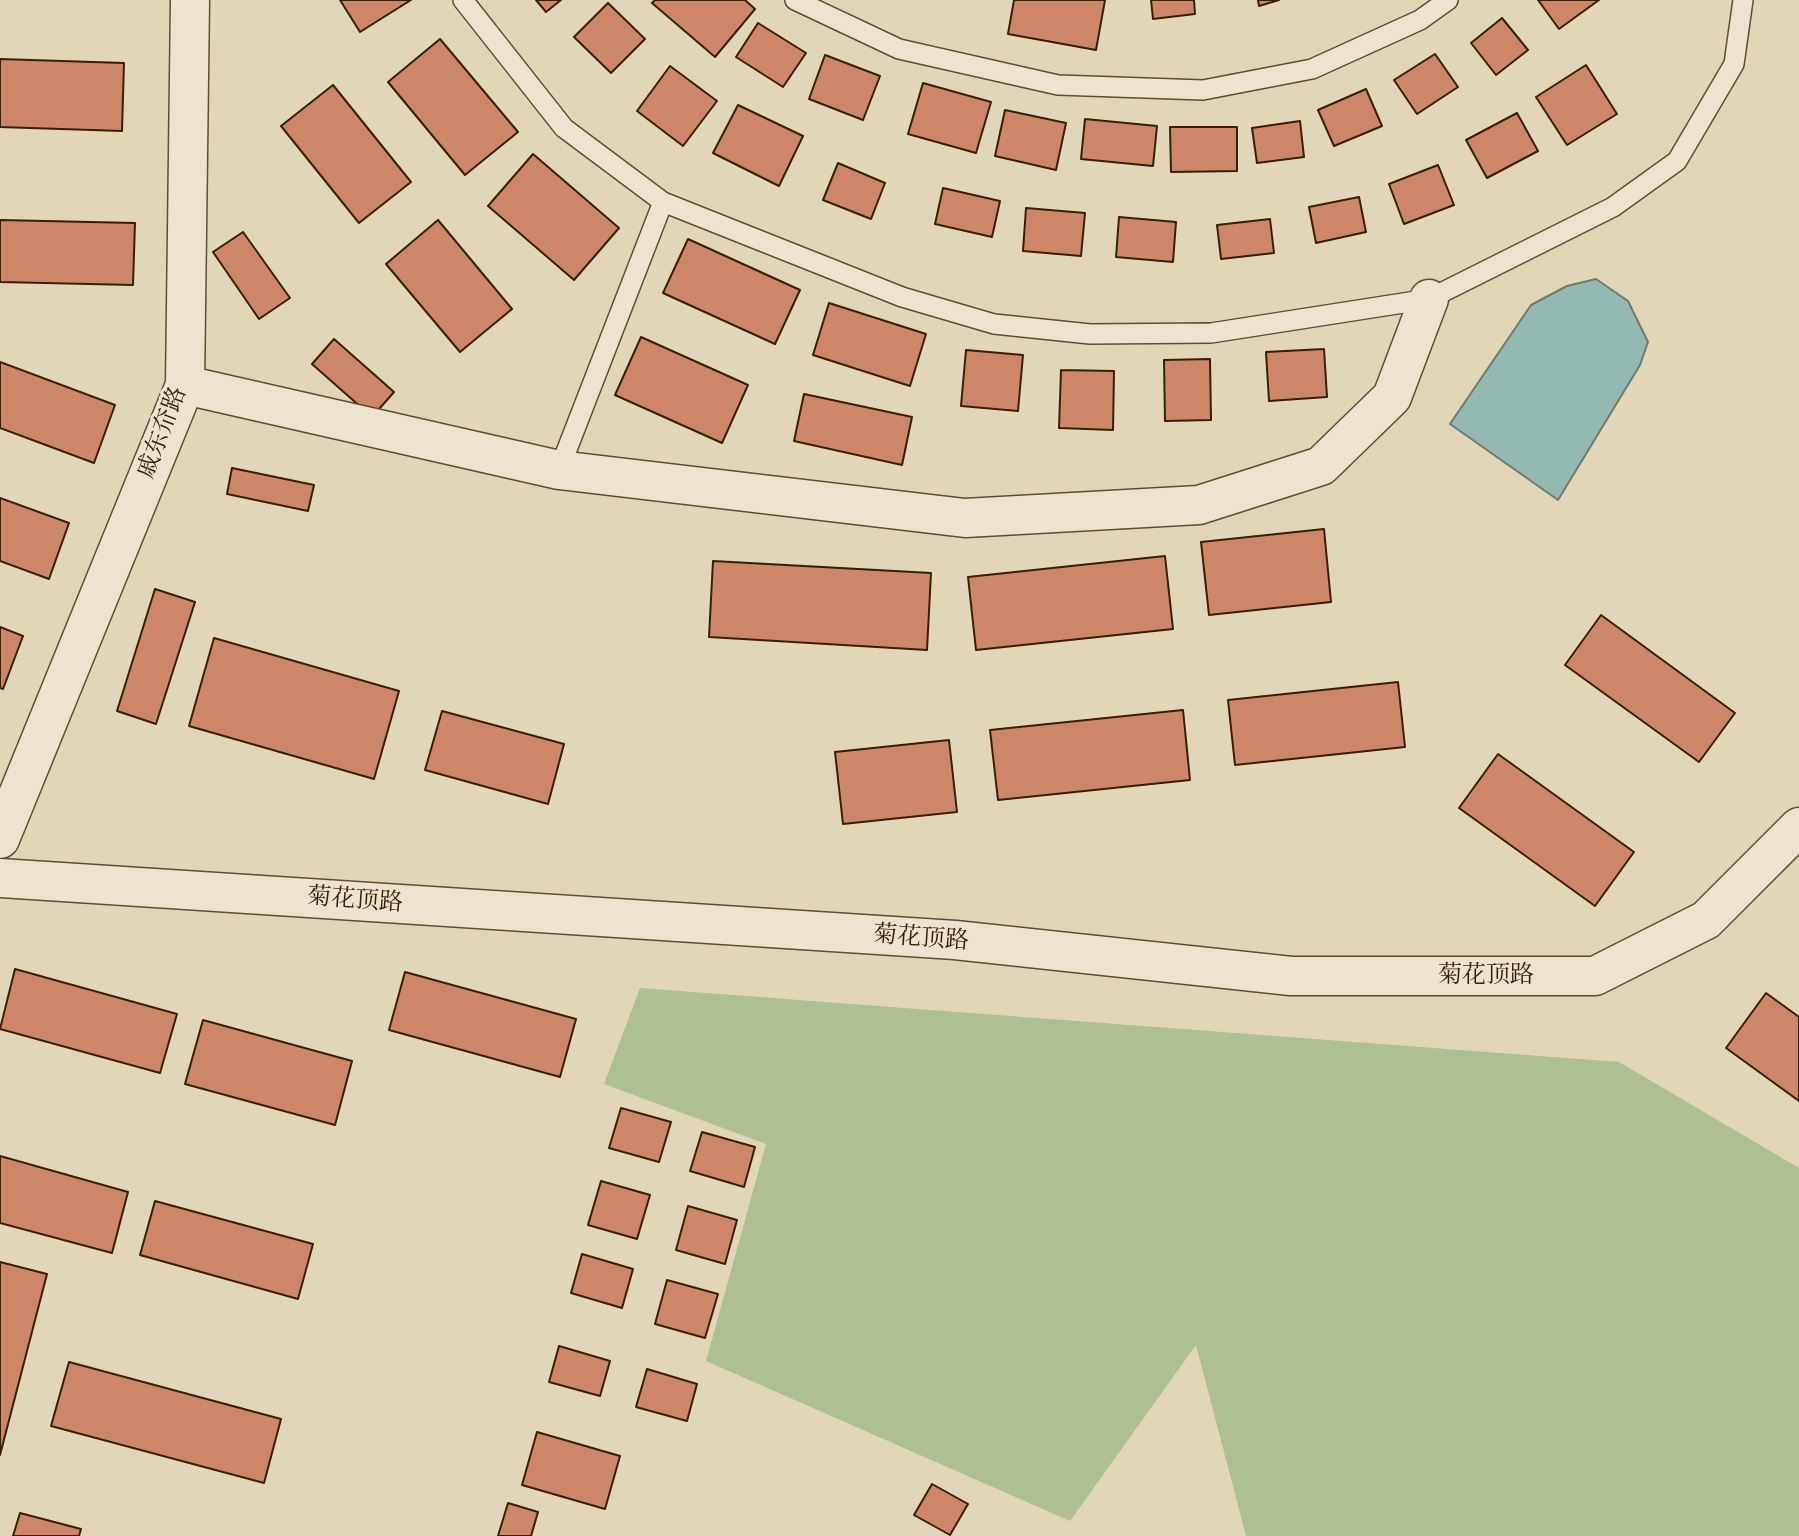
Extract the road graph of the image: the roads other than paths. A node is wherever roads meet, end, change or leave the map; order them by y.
1 (190, 0) edge
2 (463, 0) edge
3 (795, 0) edge
4 (1448, 0) edge
5 (1743, 0) edge
6 (663, 202) junction
7 (1429, 299) junction
8 (185, 385) junction
9 (559, 470) junction
10 (1796, 826) edge
11 (0, 839) edge
12 (0, 878) edge

1 - 8 street, 戚东夼路
2 - 6 lane
3 - 4 lane
5 - 7 lane
6 - 7 lane
6 - 9 lane
7 - 9 street
8 - 9 street
8 - 11 street, 戚东夼路
10 - 12 street, 菊花顶路

